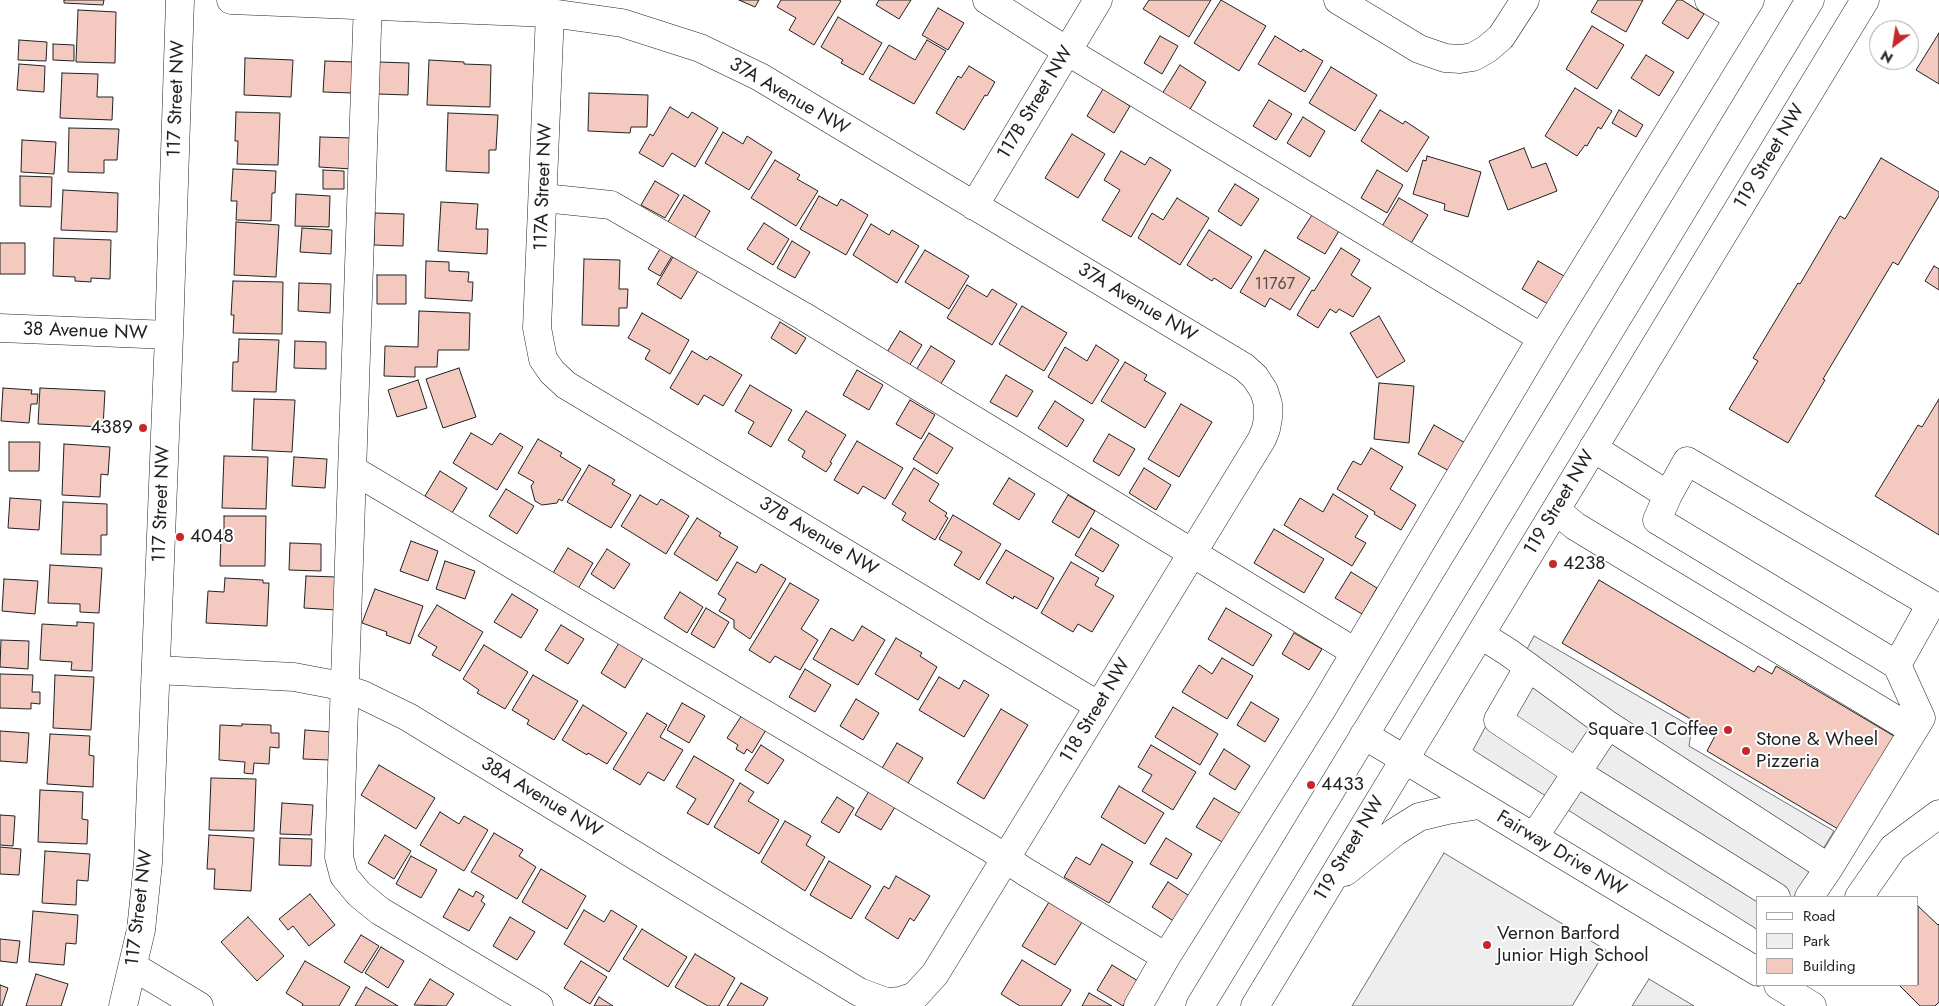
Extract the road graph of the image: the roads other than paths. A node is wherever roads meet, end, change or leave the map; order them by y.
1 (180, 0) edge
2 (231, 0) edge
3 (987, 0) edge
4 (1098, 0) edge
5 (1338, 0) edge
6 (1525, 0) edge
7 (1709, 0) edge
8 (1810, 0) edge
9 (1865, 0) edge
10 (368, 3) edge
11 (1744, 9) edge
12 (550, 13) junction
13 (1067, 51) junction
14 (544, 198) junction
15 (974, 206) junction
16 (0, 328) edge
17 (169, 335) junction
18 (1542, 338) junction
19 (543, 359) joint
20 (1268, 404) joint
21 (1593, 448) junction
22 (353, 470) junction
23 (1668, 495) junction
24 (1556, 510) junction
25 (1192, 552) junction
26 (1481, 635) junction
27 (1355, 652) junction
28 (1897, 665) junction
29 (1528, 668) junction
30 (156, 670) junction
31 (345, 688) junction
32 (1099, 706) junction
33 (1608, 725) junction
34 (1913, 730) junction
35 (1364, 735) junction
36 (1404, 759) junction
37 (1576, 772) junction
38 (1479, 805) junction
39 (1939, 814) edge
40 (1534, 837) junction
41 (1005, 858) junction
42 (1829, 868) junction
43 (1330, 884) junction
44 (1774, 896) edge
45 (1810, 896) edge
46 (1859, 896) edge
47 (1166, 957) junction
48 (134, 967) junction
49 (1756, 971) edge
50 (901, 1001) joint
51 (123, 1006) edge
52 (199, 1006) edge
53 (539, 1006) edge
54 (1138, 1006) edge
55 (1200, 1006) edge
56 (1255, 1006) edge

1 - 17 street, 117 Street NW
2 - 10 street, 37A Avenue NW
3 - 13 street
4 - 13 street, 117B Street NW
5 - 6 street
7 - 11 street
8 - 35 street
9 - 21 street, 119 Street NW
10 - 12 street, 37A Avenue NW
10 - 22 street
11 - 18 street
12 - 14 street, 117A Street NW
12 - 15 street, 37A Avenue NW
13 - 15 street, 117B Street NW
13 - 18 street
14 - 19 street, 117A Street NW
14 - 25 street
15 - 20 street, 37A Avenue NW
16 - 17 street, 38 Avenue NW
17 - 30 street, 117 Street NW
18 - 27 street
19 - 32 street, 37B Avenue NW
20 - 25 street, 118 Street NW
21 - 23 street
21 - 24 street, 119 Street NW
22 - 31 street
22 - 41 street
23 - 28 street
23 - 28 street
24 - 26 street, 119 Street NW
24 - 34 street
25 - 27 street
25 - 32 street, 118 Street NW
26 - 29 street
26 - 36 street, 119 Street NW
27 - 47 street
28 - 34 street
29 - 33 street
29 - 37 street
30 - 31 street, 38A Avenue NW
30 - 48 street, 117 Street NW
31 - 50 street, 38A Avenue NW
31 - 53 street
32 - 41 street, 118 Street NW
33 - 37 street
33 - 42 street
34 - 42 street
35 - 36 street, Fairway Drive NW
35 - 55 street
36 - 38 street, Fairway Drive NW
36 - 43 street, 119 Street NW
37 - 40 street
37 - 44 street
38 - 40 street, Fairway Drive NW
38 - 43 street
39 - 46 street
40 - 49 street, Fairway Drive NW
41 - 47 street
41 - 50 street, 118 Street NW
42 - 45 street
43 - 56 street, 119 Street NW
47 - 54 street
48 - 51 street, 117 Street NW
48 - 52 street

